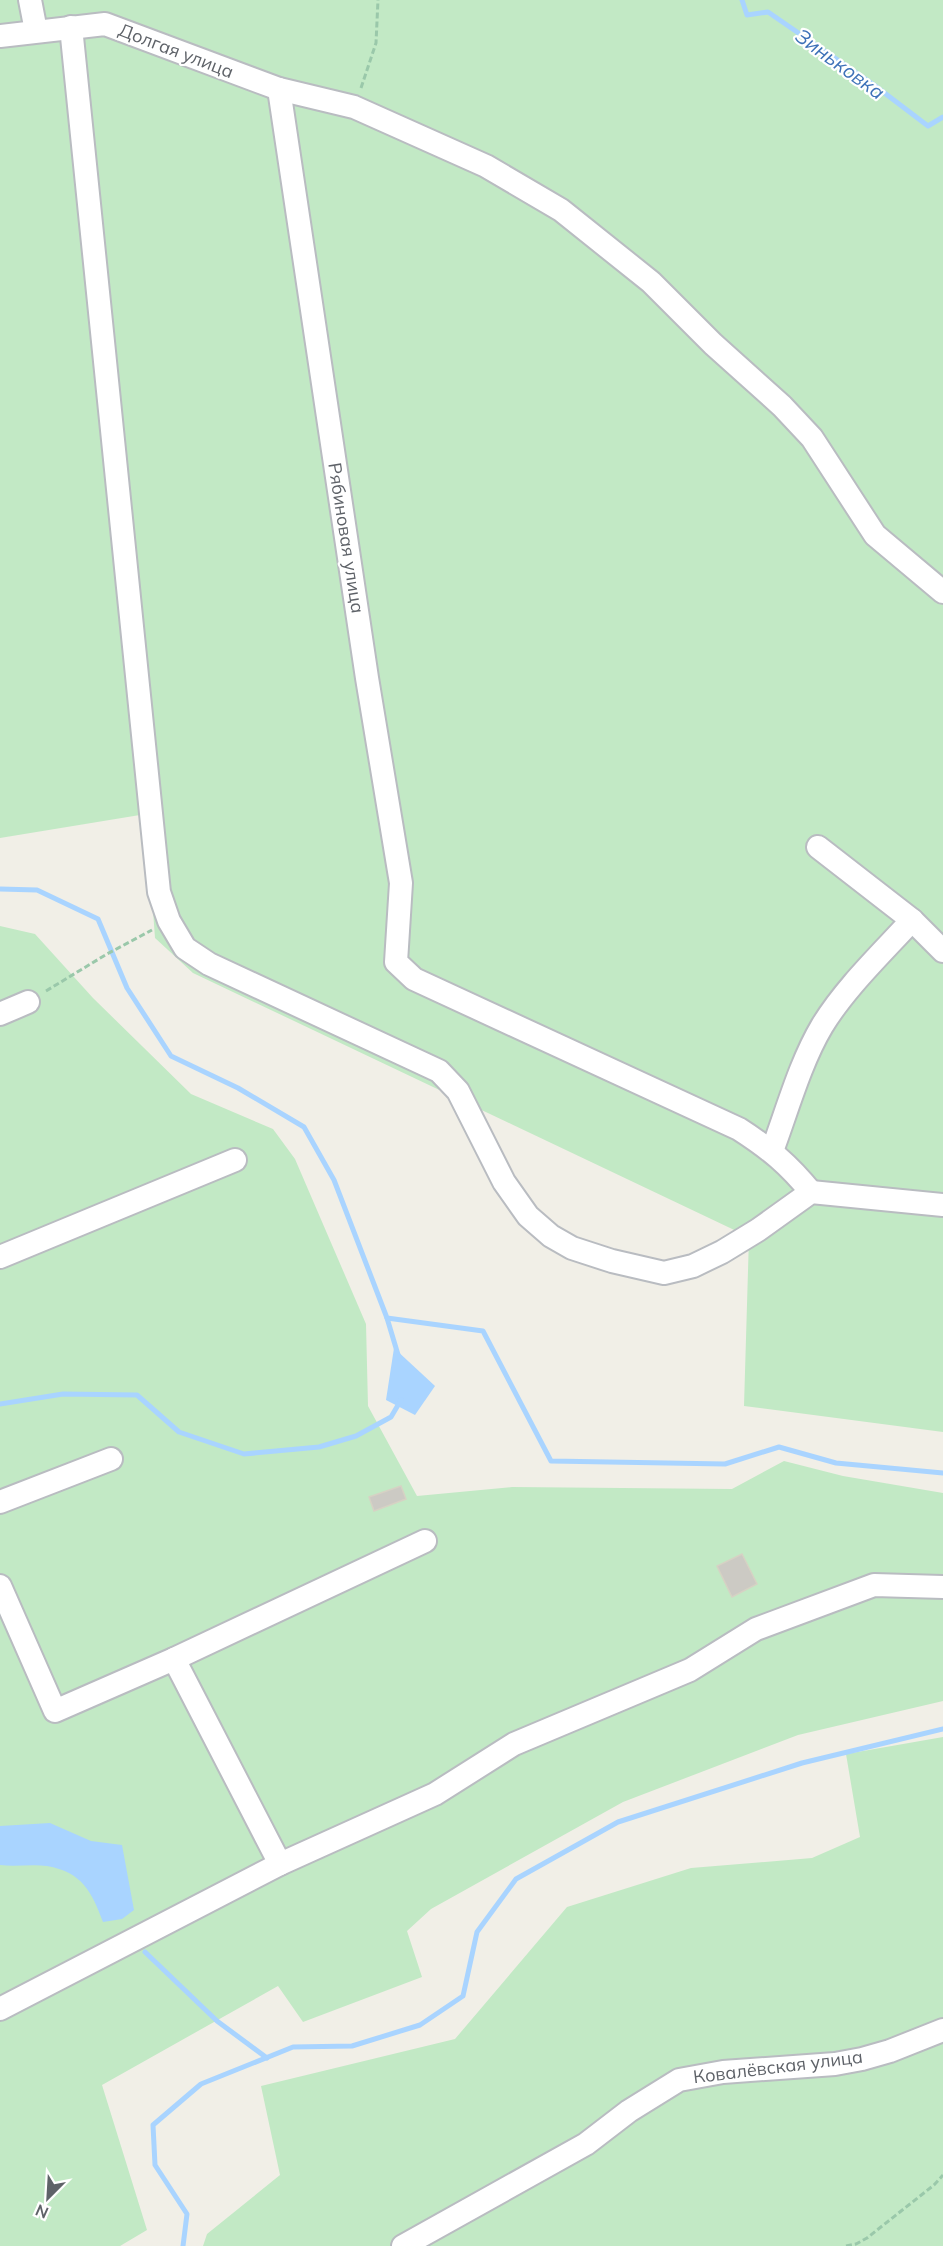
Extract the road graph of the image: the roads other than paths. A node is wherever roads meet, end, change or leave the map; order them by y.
1 (30, 0) edge
2 (71, 27) junction
3 (36, 31) junction
4 (0, 36) edge
5 (279, 89) junction
6 (943, 592) edge
7 (818, 847) dead end
8 (912, 920) junction
9 (943, 951) edge
10 (28, 1002) road end
11 (0, 1014) edge
12 (772, 1151) junction
13 (235, 1160) dead end
14 (811, 1192) junction
15 (943, 1205) edge
16 (0, 1257) edge
17 (111, 1459) dead end
18 (0, 1502) edge
19 (425, 1541) dead end
20 (0, 1586) edge
21 (943, 1587) edge
22 (174, 1659) junction
23 (280, 1864) junction
24 (0, 2009) edge
25 (943, 2030) edge
26 (403, 2246) edge

1 - 3 street
2 - 3 street, Долгая улица
2 - 5 street, Долгая улица
2 - 14 street
3 - 4 street, Долгая улица
5 - 6 street, Долгая улица
5 - 12 street, Рябиновая улица
7 - 8 street
8 - 9 street
8 - 12 street
10 - 11 street
12 - 14 street
13 - 16 street
14 - 15 street
17 - 18 street
19 - 22 street
20 - 22 street
21 - 23 street
22 - 23 street
23 - 24 street
25 - 26 street, Ковалёвская улица

